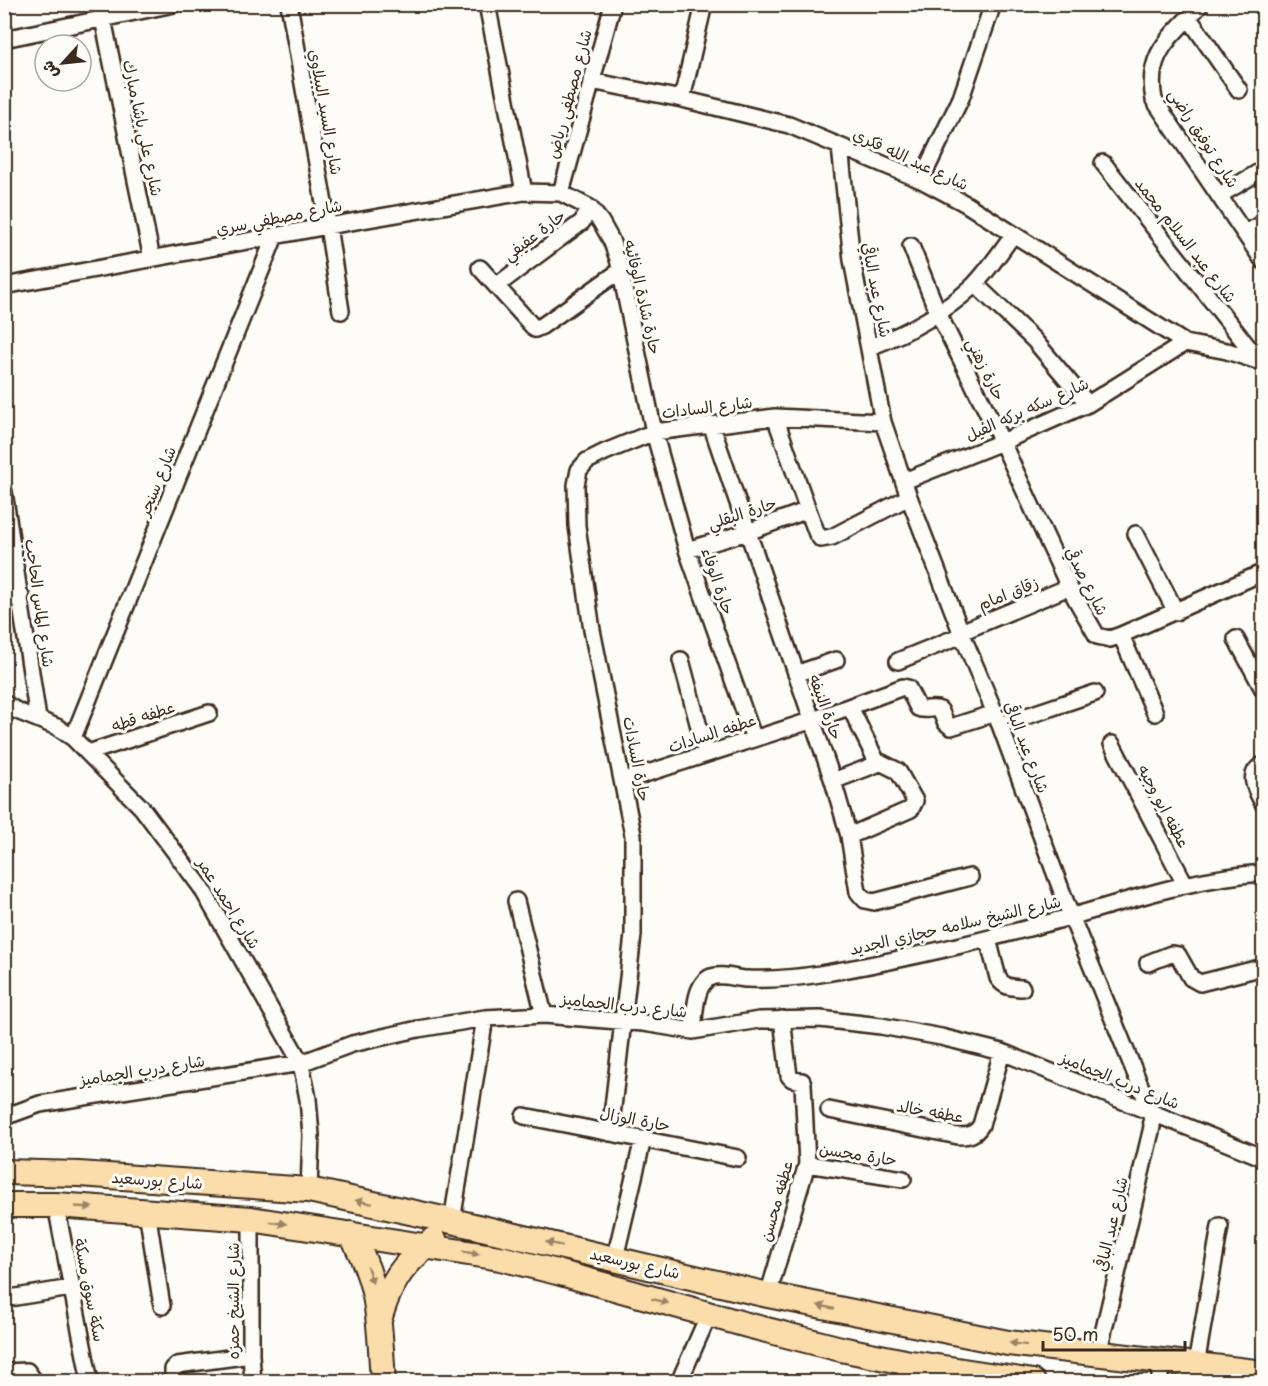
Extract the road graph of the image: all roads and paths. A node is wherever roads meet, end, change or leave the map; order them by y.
1 (174, 4) edge
2 (289, 4) edge
3 (487, 4) edge
4 (613, 4) edge
5 (704, 4) edge
6 (993, 4) edge
7 (1201, 4) edge
8 (101, 12) edge
9 (1189, 18) junction
10 (4, 39) edge
11 (591, 81) junction
12 (1239, 90) dead end
13 (682, 99) junction
14 (840, 147) junction
15 (1103, 163) dead end
16 (1263, 169) edge
17 (921, 180) junction
18 (524, 192) junction
19 (561, 193) junction
20 (1220, 195) junction
21 (590, 208) junction
22 (1263, 223) edge
23 (328, 226) junction
24 (1245, 233) junction
25 (1014, 235) junction
26 (275, 236) junction
27 (911, 246) dead end
28 (152, 259) junction
29 (1263, 261) edge
30 (480, 268) dead end
31 (621, 270) junction
32 (975, 284) junction
33 (4, 286) edge
34 (496, 286) junction
35 (341, 311) dead end
36 (938, 313) junction
37 (1185, 343) junction
38 (870, 347) junction
39 (1262, 364) edge
40 (1088, 404) junction
41 (776, 417) junction
42 (884, 422) junction
43 (711, 424) junction
44 (654, 432) junction
45 (1002, 442) junction
46 (904, 481) junction
47 (4, 492) edge
48 (909, 497) junction
49 (576, 505) joint
50 (808, 510) junction
51 (748, 532) junction
52 (1136, 534) dead end
53 (687, 550) junction
54 (1263, 572) edge
55 (1069, 587) junction
56 (21, 596) junction
57 (4, 599) edge
58 (1176, 612) junction
59 (961, 633) junction
60 (1121, 635) junction
61 (1236, 639) dead end
62 (681, 660) dead end
63 (836, 660) dead end
64 (898, 661) dead end
65 (796, 674) junction
66 (1263, 692) edge
67 (1095, 693) dead end
68 (4, 703) edge
69 (850, 707) junction
70 (208, 713) dead end
71 (1155, 713) dead end
72 (38, 719) junction
73 (997, 719) junction
74 (813, 720) junction
75 (73, 738) junction
76 (754, 739) junction
77 (1112, 744) dead end
78 (88, 753) junction
79 (706, 753) junction
80 (880, 763) junction
81 (1263, 764) edge
82 (623, 781) junction
83 (833, 781) junction
84 (1263, 805) edge
85 (849, 836) junction
86 (1263, 873) edge
87 (970, 877) dead end
88 (1185, 884) junction
89 (516, 901) dead end
90 (1071, 916) junction
91 (988, 939) junction
92 (1148, 963) dead end
93 (1263, 967) edge
94 (1022, 988) dead end
95 (544, 1015) junction
96 (484, 1018) junction
97 (782, 1019) junction
98 (624, 1022) junction
99 (693, 1030) junction
100 (1002, 1052) junction
101 (301, 1063) junction
102 (829, 1110) dead end
103 (1151, 1112) junction
104 (524, 1116) dead end
105 (4, 1118) edge
106 (609, 1132) junction
107 (643, 1139) junction
108 (738, 1158) dead end
109 (1263, 1158) edge
110 (807, 1164) junction
111 (4, 1172) edge
112 (903, 1179) dead end
113 (309, 1191) junction
114 (4, 1205) edge
115 (56, 1205) junction
116 (147, 1211) junction
117 (251, 1219) junction
118 (452, 1221) junction
119 (1220, 1226) dead end
120 (351, 1234) junction
121 (427, 1246) junction
122 (615, 1258) junction
123 (71, 1288) junction
124 (768, 1295) junction
125 (4, 1299) edge
126 (162, 1306) dead end
127 (709, 1314) junction
128 (379, 1319) junction
129 (1098, 1354) junction
130 (251, 1355) junction
131 (1160, 1371) edge
132 (4, 1372) edge
133 (906, 1372) edge
134 (1210, 1372) edge
135 (1263, 1373) edge
136 (35, 1382) edge
137 (90, 1382) edge
138 (173, 1382) edge
139 (253, 1382) edge
140 (383, 1382) edge
141 (679, 1382) edge
142 (1033, 1382) edge

1 - 8 street
2 - 23 street, شارع السيد الببلاوي
3 - 18 street
4 - 11 street, شارع مصطفي رياض
5 - 13 street
6 - 17 street
7 - 9 street, شارع توفيق راضي
8 - 10 street
8 - 28 street, شارع علي باشا مبارك
9 - 12 street
9 - 20 street, شارع توفيق راضي
11 - 13 street, شارع عبد الله فكري
11 - 19 street, شارع مصطفي رياض
13 - 14 street, شارع عبد الله فكري
14 - 17 street, شارع عبد الله فكري
14 - 38 street, شارع عبد الباقي
15 - 39 street, شارع عبد السلام محمد
16 - 20 street
17 - 25 street, شارع عبد الله فكري
18 - 19 street, شارع مصطفي سري
18 - 23 street, شارع مصطفي سري
19 - 21 street, حارة شادة الوفائيه
20 - 24 street, شارع توفيق راضي
21 - 31 street, حارة شادة الوفائيه
21 - 34 street, حارة عفيفي
22 - 24 street
23 - 26 street, شارع مصطفي سري
23 - 35 street, شارع السيد الببلاوي
24 - 29 street, شارع توفيق راضي
25 - 32 street
25 - 37 street, شارع عبد الله فكري
26 - 28 street, شارع مصطفي سري
26 - 75 street, شارع سنجر
27 - 36 street, حارة زهني
28 - 33 street, شارع مصطفي سري
30 - 34 street
31 - 34 street
31 - 44 street, حارة شادة الوفائيه
32 - 36 street
32 - 40 street
36 - 38 street
36 - 45 street, حارة زهني
37 - 39 street
37 - 40 street, شارع سكه بركه الفيل
38 - 42 street, شارع عبد الباقي
40 - 45 street, شارع سكه بركه الفيل
41 - 42 street, شارع السادات
41 - 43 street, شارع السادات
41 - 50 street
42 - 46 street, شارع عبد الباقي
43 - 44 street, شارع السادات
43 - 51 street, حارة النيفه
44 - 49 street, شارع السادات
44 - 53 street, حارة الوفاء
45 - 46 street, شارع سكه بركه الفيل
45 - 55 street, شارع صدقي
46 - 48 street, شارع عبد الباقي
47 - 56 street, شارع الماس الحاجب
48 - 50 street
48 - 59 street, شارع عبد الباقي
49 - 82 street, حارة السادات
50 - 51 street, حارة البقلي
51 - 53 street, حارة البقلي
51 - 65 street, حارة النيفه
52 - 58 street
53 - 76 street, حارة الوفاء
54 - 58 street, شارع صدقي
55 - 59 street, زقاق امام
55 - 60 street, شارع صدقي
56 - 57 street
56 - 72 street, شارع الماس الحاجب
58 - 60 street, شارع صدقي
59 - 64 street, زقاق امام
59 - 73 street, شارع عبد الباقي
60 - 71 street
61 - 66 street
62 - 79 street
63 - 65 street
65 - 74 street, حارة النيفه
67 - 73 street
68 - 72 street, شارع احمد عمر
69 - 73 street, عطفه السادات
69 - 74 street, عطفه السادات
69 - 80 street
70 - 78 street, عطفه قطه
72 - 75 street, شارع احمد عمر
73 - 90 street, شارع عبد الباقي
74 - 76 street, عطفه السادات
74 - 83 street, حارة النيفه
75 - 78 street, شارع احمد عمر
76 - 79 street, عطفه السادات
77 - 88 street, عطفه ابو وجيه
78 - 101 street, شارع احمد عمر
79 - 82 street, عطفه السادات
80 - 83 street
80 - 85 street
81 - 84 street
82 - 98 street, حارة السادات
83 - 85 street, حارة النيفه
85 - 87 street, حارة النيفه
86 - 88 street, شارع الشيخ سلامه حجازي الجديد
88 - 90 street, شارع الشيخ سلامه حجازي الجديد
89 - 95 street
90 - 91 street, شارع الشيخ سلامه حجازي الجديد
90 - 103 street, شارع عبد الباقي
91 - 94 street
91 - 99 street, شارع الشيخ سلامه حجازي الجديد
92 - 93 street
95 - 96 street, شارع درب الجماميز
95 - 98 street, شارع درب الجماميز
96 - 101 street, شارع درب الجماميز
96 - 118 street
97 - 99 street, شارع درب الجماميز
97 - 100 street, شارع درب الجماميز
97 - 110 street, عطفه محسن
98 - 99 street, شارع درب الجماميز
98 - 106 street, حارة السادات
100 - 102 street, عطفه خالد
100 - 103 street, شارع درب الجماميز
101 - 105 street, شارع درب الجماميز
101 - 113 street, شارع احمد عمر
103 - 109 street, شارع درب الجماميز
103 - 129 street, شارع عبد الباقي
104 - 106 street, حارة الوزال
106 - 107 street, حارة الوزال
107 - 108 street, حارة الوزال
107 - 122 street
110 - 112 street, حارة محسن
110 - 124 street, عطفه محسن
111 - 113 main road, شارع بورسعيد
118 -> 113 main road, شارع بورسعيد
114 - 115 main road, شارع بورسعيد
115 -> 116 main road, شارع بورسعيد
115 - 123 street, سكة سوق مسكة
116 - 117 main road, شارع بورسعيد
116 - 126 street
117 -> 120 main road, شارع بورسعيد
117 - 130 street, شارع الشيخ حمزه
118 - 121 main road
122 -> 118 main road, شارع بورسعيد
119 - 134 street
120 - 121 main road, شارع بورسعيد
120 -> 128 main road
121 -> 127 main road, شارع بورسعيد
121 - 128 main road
122 - 124 main road, شارع بورسعيد
123 - 125 street
123 - 137 street, سكة سوق مسكة
129 -> 124 main road, شارع بورسعيد
127 - 133 main road, شارع بورسعيد
127 - 141 street
128 - 140 main road
129 - 131 main road, شارع بورسعيد
130 - 138 street
130 - 139 street, شارع الشيخ حمزه
131 - 134 main road, شارع بورسعيد
132 - 136 street
133 - 142 main road, شارع بورسعيد
134 - 135 main road, شارع بورسعيد

